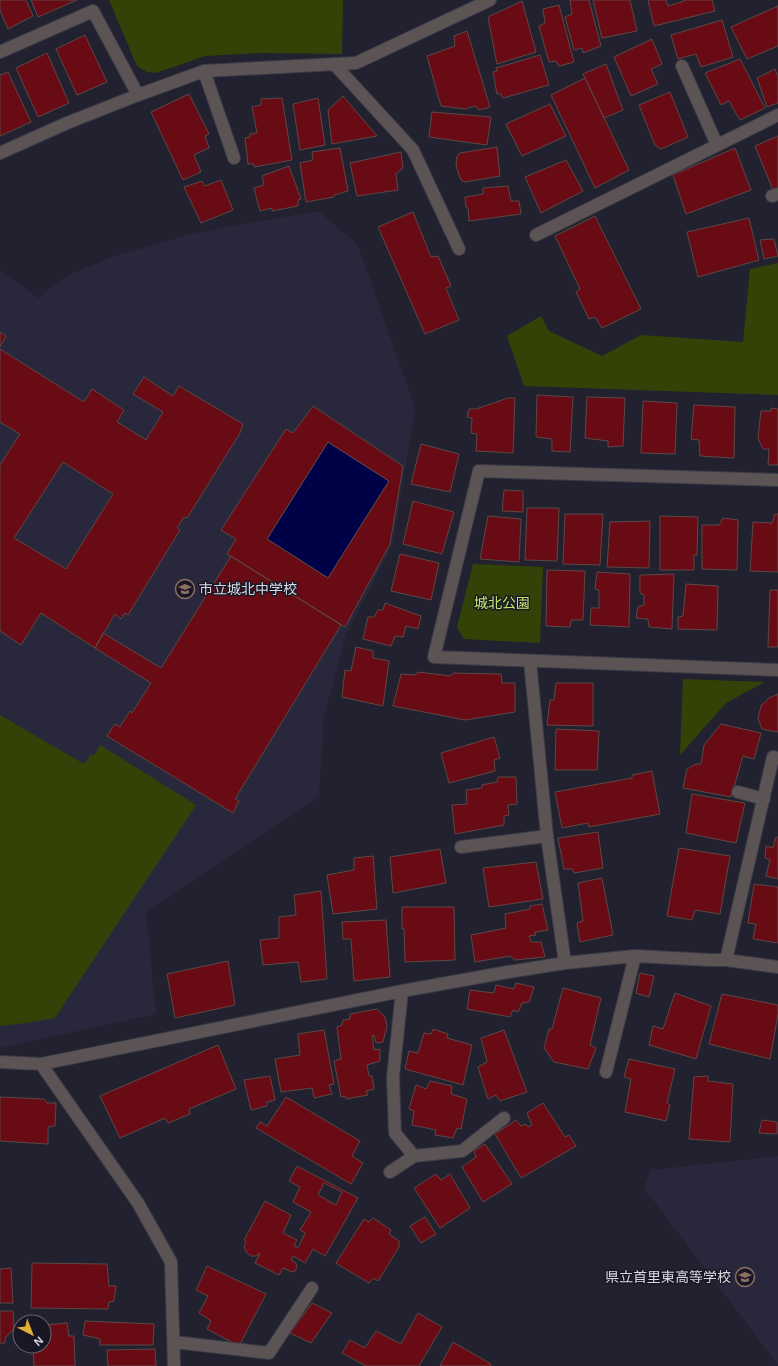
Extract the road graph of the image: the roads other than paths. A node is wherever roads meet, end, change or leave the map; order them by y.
1 (490, 0) edge
2 (0, 52) edge
3 (334, 64) junction
4 (682, 66) dead end
5 (204, 71) junction
6 (138, 95) junction
7 (778, 115) edge
8 (717, 145) junction
9 (0, 153) edge
10 (234, 158) dead end
11 (536, 235) dead end
12 (459, 250) dead end
13 (778, 480) edge
14 (530, 661) junction
15 (778, 670) edge
16 (778, 758) edge
17 (738, 792) dead end
18 (764, 799) junction
19 (547, 836) junction
20 (461, 848) dead end
21 (635, 956) junction
22 (726, 960) junction
23 (565, 963) junction
24 (778, 967) edge
25 (402, 991) junction
26 (0, 1062) edge
27 (41, 1064) junction
28 (606, 1072) dead end
29 (504, 1118) dead end
30 (414, 1156) junction
31 (390, 1172) dead end
32 (312, 1288) dead end
33 (174, 1342) junction
34 (174, 1366) edge

1 - 3 street
2 - 6 street
3 - 5 street
3 - 12 street
4 - 8 street
5 - 6 street
5 - 10 street
6 - 9 street
7 - 8 street
8 - 11 street
13 - 14 street
14 - 15 street
14 - 19 street
16 - 18 street
17 - 18 street
18 - 22 street
19 - 20 street
19 - 23 street
21 - 22 street
21 - 23 street
21 - 28 street
22 - 24 street
23 - 25 street
25 - 27 street
25 - 30 street
26 - 27 street
27 - 33 street
29 - 30 street
30 - 31 street
32 - 33 street
33 - 34 street

